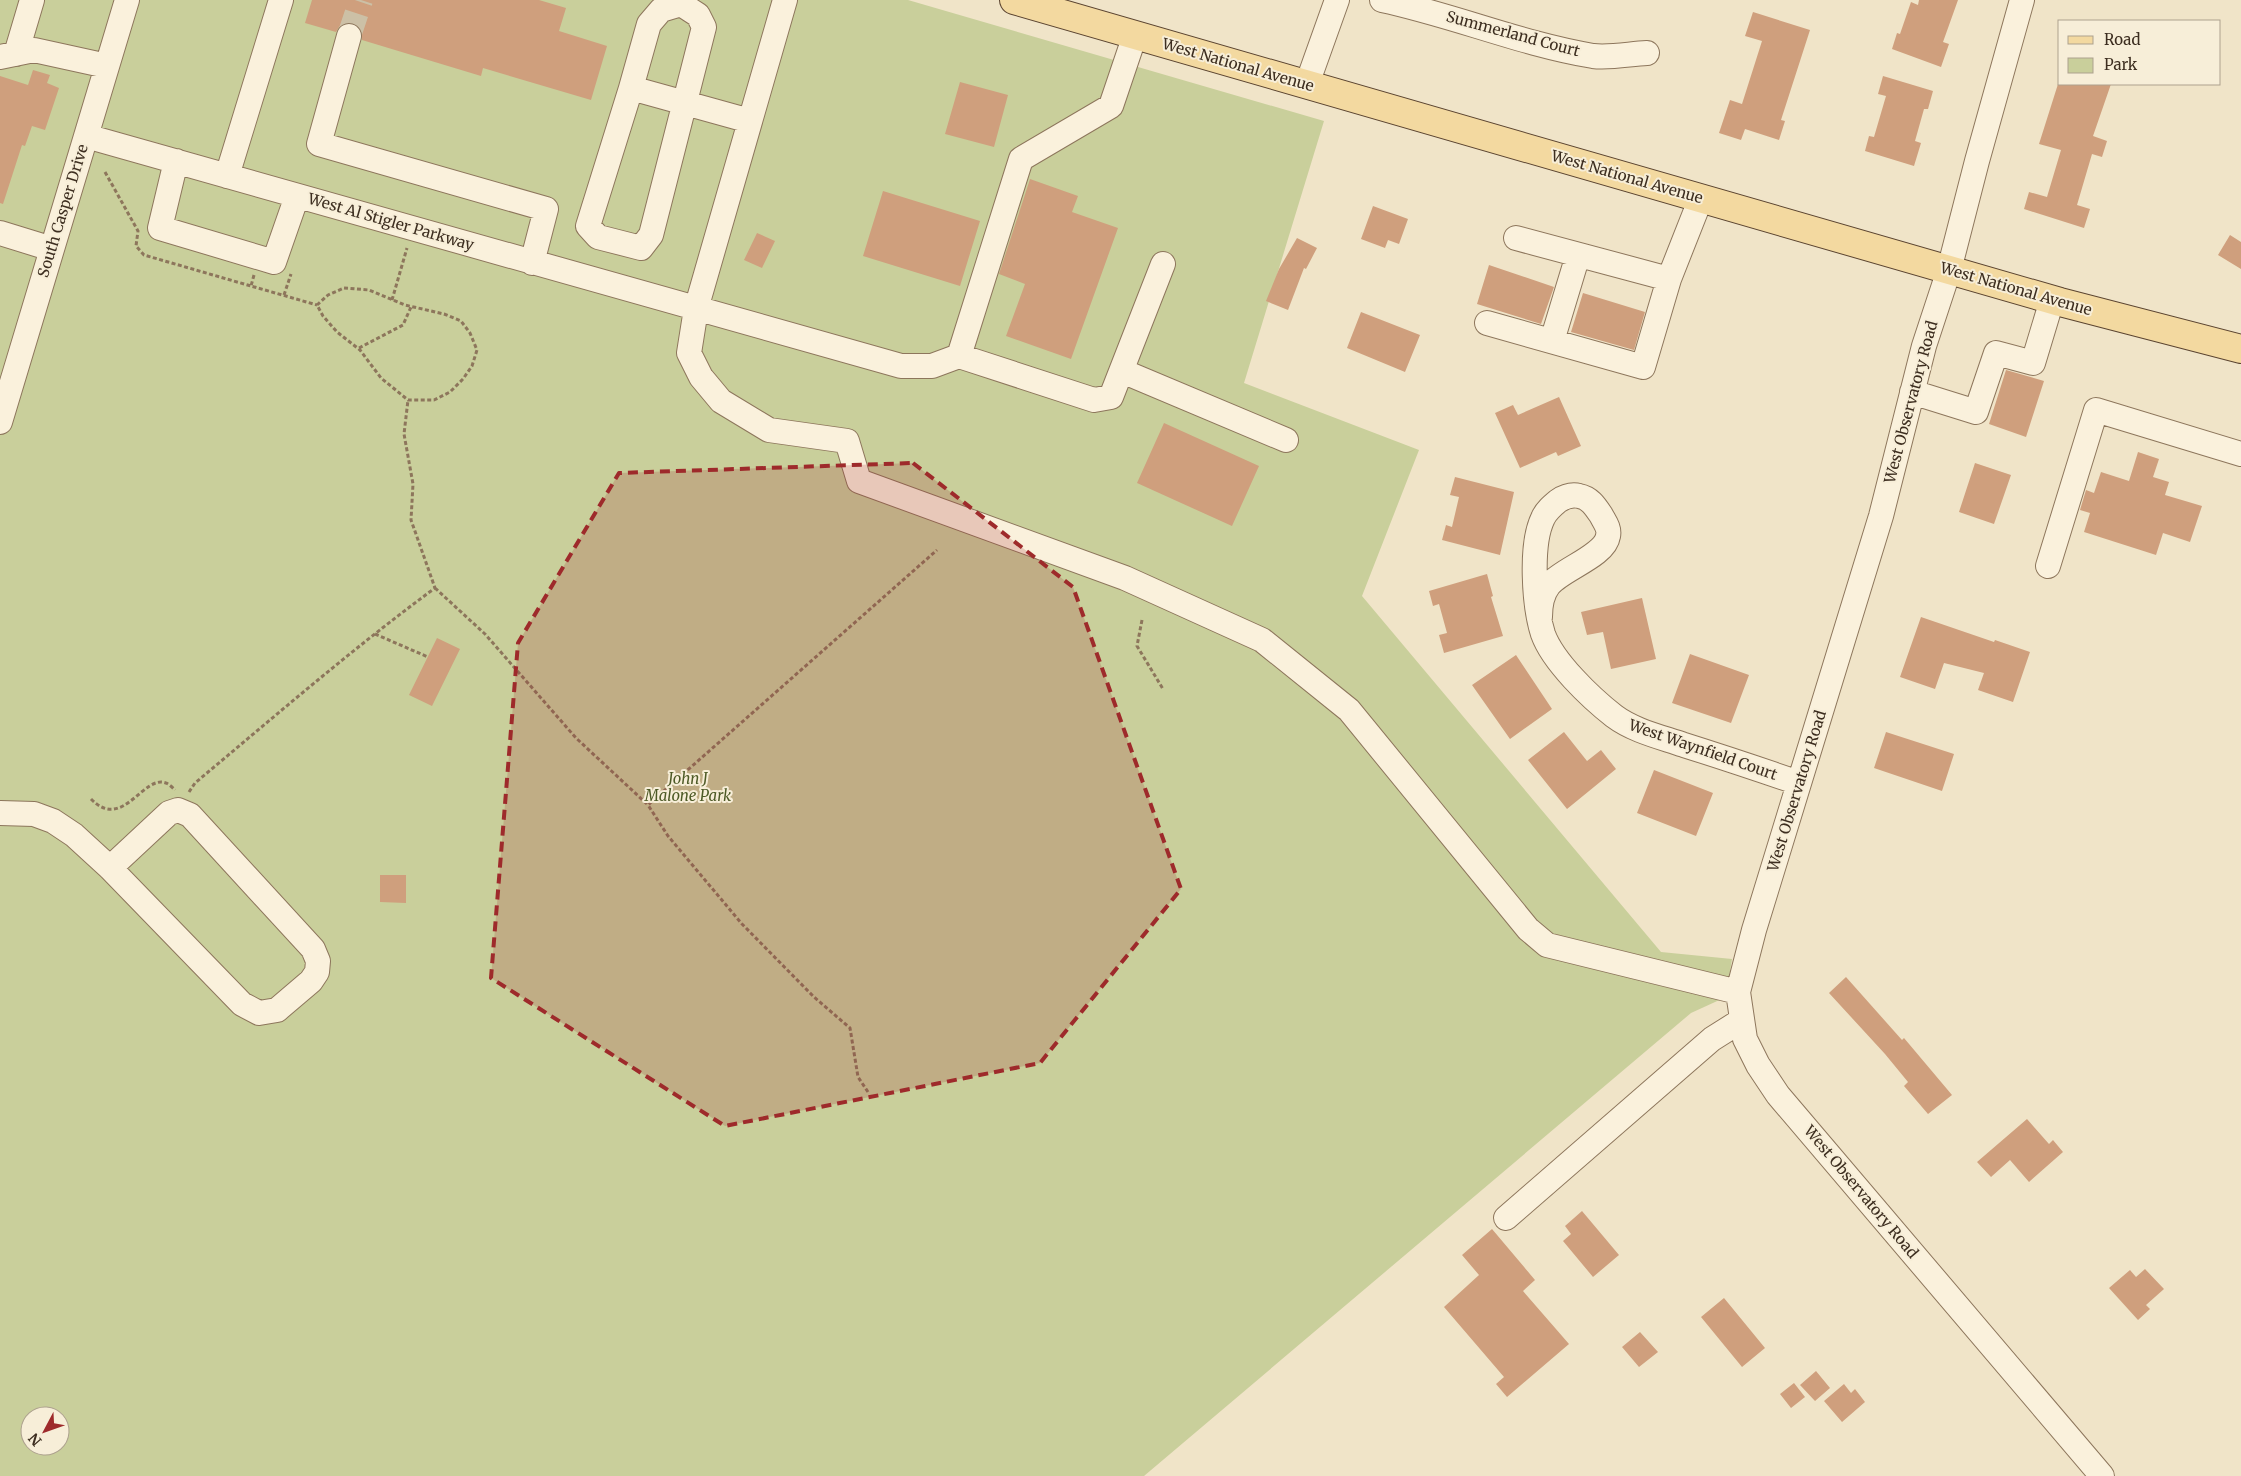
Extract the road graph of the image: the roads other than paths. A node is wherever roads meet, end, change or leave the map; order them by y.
1 (32, 0) edge
2 (126, 0) edge
3 (281, 0) edge
4 (785, 0) edge
5 (1014, 0) edge
6 (1337, 0) edge
7 (1382, 0) edge
8 (2022, 0) edge
9 (1136, 35) junction
10 (349, 36) tunnel mouth
11 (1646, 53) dead end
12 (8, 55) edge
13 (107, 66) junction
14 (1306, 84) junction
15 (630, 88) junction
16 (685, 103) junction
17 (750, 121) junction
18 (86, 136) junction
19 (176, 161) junction
20 (227, 176) junction
21 (297, 196) junction
22 (1701, 198) junction
23 (0, 232) edge
24 (1516, 238) dead end
25 (52, 248) junction
26 (1578, 255) junction
27 (532, 263) junction
28 (1163, 264) dead end
29 (1949, 270) junction
30 (1669, 279) junction
31 (2052, 300) junction
32 (696, 309) junction
33 (1487, 323) dead end
34 (1552, 341) junction
35 (2241, 349) edge
36 (959, 356) junction
37 (1122, 371) junction
38 (1912, 392) junction
39 (0, 422) edge
40 (1286, 440) dead end
41 (2241, 454) edge
42 (2048, 566) dead end
43 (1540, 617) junction
44 (1799, 783) junction
45 (0, 813) edge
46 (110, 868) junction
47 (1738, 992) junction
48 (1742, 1020) junction
49 (1506, 1218) dead end
50 (2102, 1476) edge

1 - 12 street
2 - 13 street, South Casper Drive
3 - 20 street
4 - 17 street
5 - 9 main road, West National Avenue
6 - 14 street
7 - 11 street, Summerland Court
8 - 29 street, West Observatory Road
9 - 14 main road, West National Avenue
9 - 36 street
10 - 27 street
12 - 13 street
13 - 18 street, South Casper Drive
14 - 22 main road, West National Avenue
15 - 16 street
15 - 16 street
15 - 16 street
16 - 17 street
17 - 32 street
18 - 19 street, West Al Stigler Parkway
18 - 25 street, South Casper Drive
19 - 20 street, West Al Stigler Parkway
19 - 21 street
20 - 21 street, West Al Stigler Parkway
21 - 27 street, West Al Stigler Parkway
22 - 29 main road, West National Avenue
22 - 30 street
23 - 25 street
24 - 26 street
25 - 39 street, South Casper Drive
26 - 30 street
26 - 34 street
27 - 32 street, West Al Stigler Parkway
28 - 37 street
29 - 31 main road, West National Avenue
29 - 38 street, West Observatory Road
30 - 34 street
31 - 35 main road, West National Avenue
31 - 38 street
32 - 36 street, West Al Stigler Parkway
32 - 47 street
33 - 34 street
36 - 37 street
37 - 40 street
38 - 44 street, West Observatory Road
41 - 42 street
43 - 43 street, West Waynfield Court
43 - 44 street, West Waynfield Court
44 - 47 street, West Observatory Road
45 - 46 street
46 - 46 street
47 - 48 street, West Observatory Road
48 - 49 street
48 - 50 street, West Observatory Road

